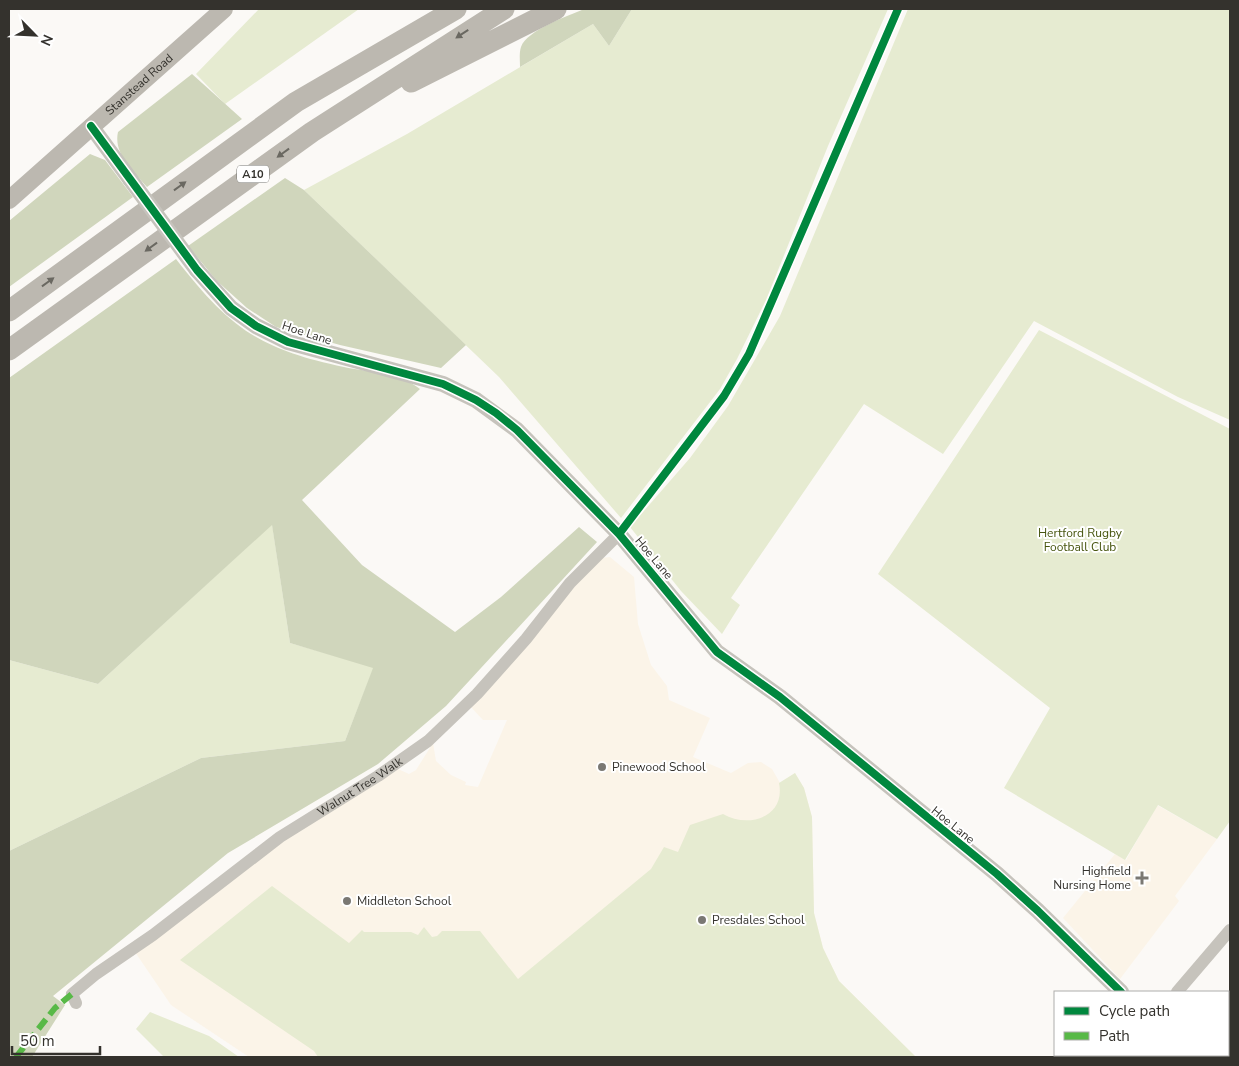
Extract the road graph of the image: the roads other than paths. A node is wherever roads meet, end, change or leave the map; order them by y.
1 (224, 9) edge
2 (431, 9) edge
3 (456, 9) edge
4 (504, 9) edge
5 (556, 9) edge
6 (296, 102) junction
7 (91, 126) junction
8 (312, 132) junction
9 (9, 200) edge
10 (9, 311) edge
11 (9, 350) edge
12 (619, 534) junction
13 (1230, 930) edge
14 (1120, 991) edge
15 (1178, 991) edge
16 (76, 1003) dead end

1 - 7 main road, Stanstead Road
2 - 6 highway
3 - 6 highway, A10
4 -> 8 highway, A10
5 - 8 highway
10 -> 6 highway, A10
7 - 9 main road, Stanstead Road
7 - 12 street, Hoe Lane, bridge
8 -> 11 highway, A10
12 - 14 street, Hoe Lane
12 - 16 street, Walnut Tree Walk
13 - 15 street

